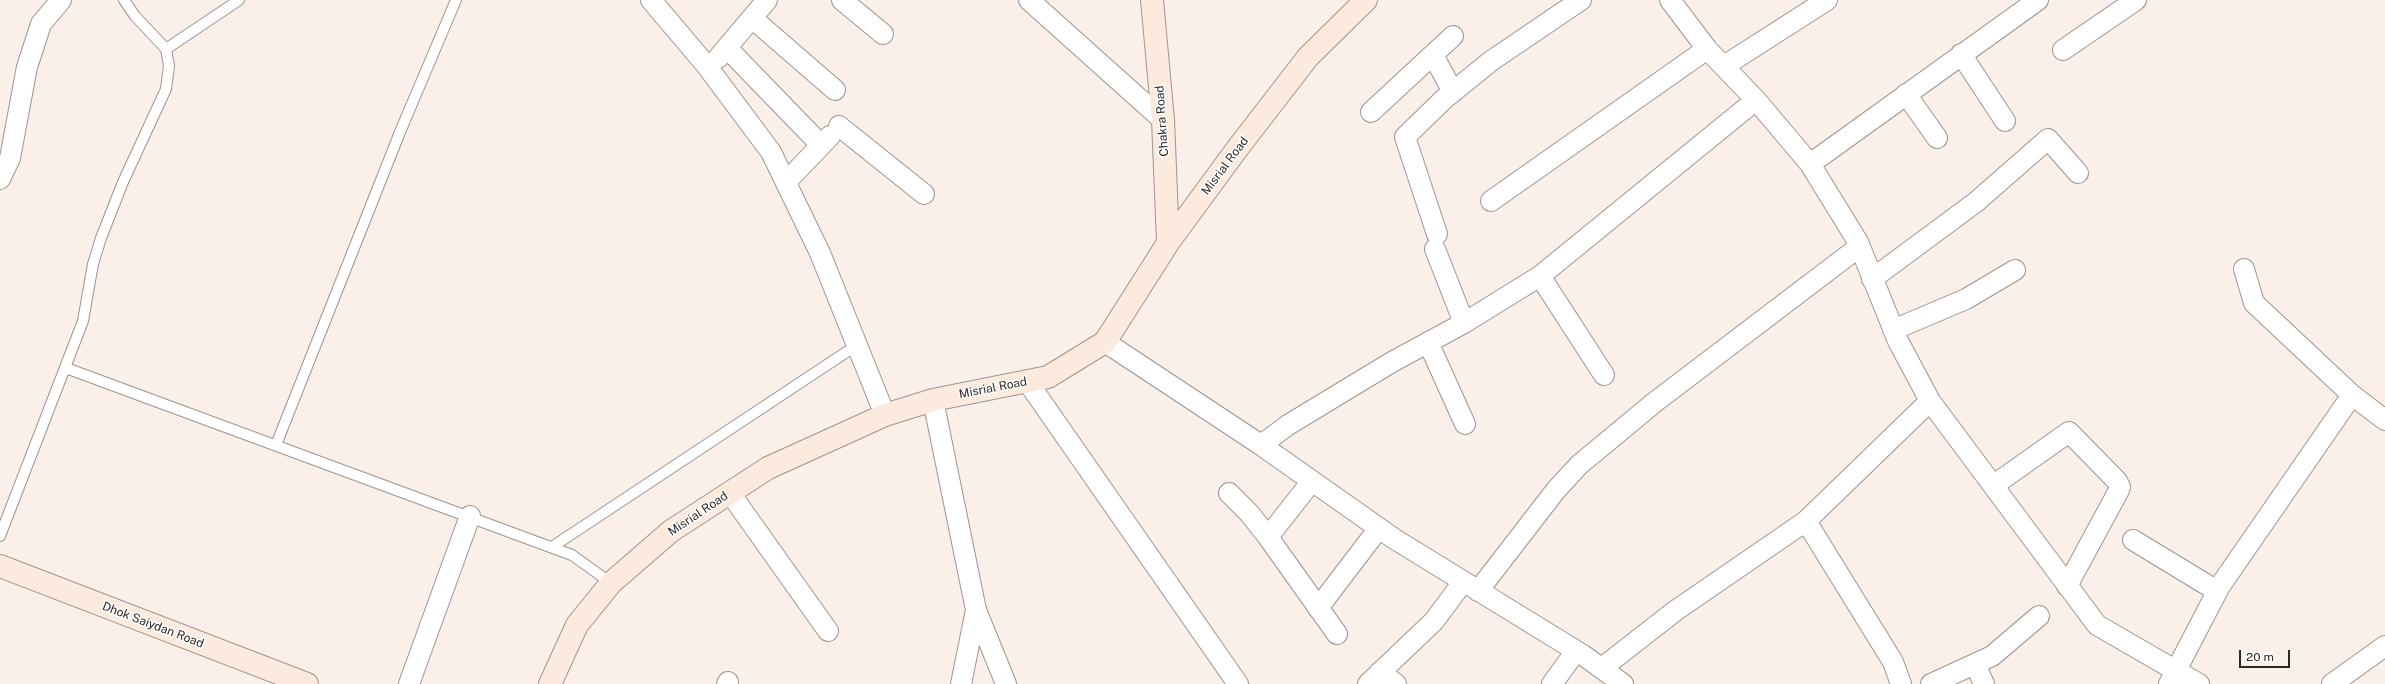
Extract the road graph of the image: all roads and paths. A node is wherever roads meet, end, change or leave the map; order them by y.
1 (61, 0) edge
2 (124, 0) edge
3 (239, 0) edge
4 (456, 0) edge
5 (651, 0) edge
6 (767, 0) edge
7 (842, 0) edge
8 (1029, 0) edge
9 (1152, 0) edge
10 (1366, 0) edge
11 (1581, 0) edge
12 (1827, 0) edge
13 (2038, 0) edge
14 (2136, 0) edge
15 (1676, 2) edge
16 (752, 18) junction
17 (883, 34) dead end
18 (1453, 36) dead end
19 (727, 48) junction
20 (166, 49) junction
21 (1708, 49) junction
22 (2063, 50) dead end
23 (1961, 54) junction
24 (1433, 55) junction
25 (1724, 66) junction
26 (709, 69) junction
27 (835, 90) dead end
28 (1453, 92) junction
29 (1906, 94) junction
30 (1756, 100) junction
31 (1371, 112) dead end
32 (1163, 120) junction
33 (2005, 121) dead end
34 (1937, 138) dead end
35 (821, 145) junction
36 (1810, 164) junction
37 (2078, 173) dead end
38 (0, 179) edge
39 (786, 182) junction
40 (924, 194) dead end
41 (1491, 201) dead end
42 (1168, 243) junction
43 (1859, 247) junction
44 (2244, 269) dead end
45 (2015, 270) dead end
46 (1540, 276) junction
47 (1872, 279) junction
48 (1464, 323) junction
49 (1893, 330) junction
50 (1104, 342) junction
51 (1428, 342) junction
52 (857, 345) junction
53 (66, 368) junction
54 (1604, 375) dead end
55 (1028, 381) junction
56 (2352, 395) junction
57 (932, 400) junction
58 (1930, 401) junction
59 (885, 415) junction
60 (2385, 420) edge
61 (1465, 424) dead end
62 (276, 445) junction
63 (1261, 445) junction
64 (1312, 481) junction
65 (1994, 486) junction
66 (730, 492) junction
67 (1229, 493) dead end
68 (470, 516) junction
69 (1806, 521) junction
70 (1379, 528) junction
71 (0, 536) edge
72 (1268, 537) junction
73 (2132, 540) dead end
74 (552, 548) junction
75 (0, 566) edge
76 (611, 583) junction
77 (1470, 586) junction
78 (2067, 586) junction
79 (2218, 591) junction
80 (1318, 608) junction
81 (976, 610) junction
82 (2039, 616) dead end
83 (828, 631) dead end
84 (1337, 634) dead end
85 (2385, 646) edge
86 (1576, 650) junction
87 (1975, 664) junction
88 (1602, 668) junction
89 (2172, 677) edge
90 (1374, 678) edge
91 (307, 684) edge
92 (410, 684) edge
93 (550, 684) edge
94 (961, 684) edge
95 (1006, 684) edge
96 (1238, 684) edge
97 (1396, 684) edge
98 (1552, 684) edge
99 (1623, 684) edge
100 (1901, 684) edge
101 (1930, 684) edge
102 (1984, 684) edge
103 (2199, 684) edge
104 (2332, 684) edge

1 - 38 street
2 - 20 lane
3 - 20 lane
4 - 62 lane
5 - 26 street
6 - 16 street
7 - 17 street
8 - 32 street
9 - 32 main road, Chakra Road
10 - 42 main road, Misrial Road
11 - 28 street
12 - 25 street
13 - 23 street
14 - 22 street
15 - 21 street
16 - 19 street
16 - 27 street
18 - 24 street
19 - 26 street
19 - 35 street
20 - 53 lane
21 - 25 street
21 - 41 street
23 - 29 street
23 - 33 street
24 - 28 street
24 - 31 street
25 - 30 street
26 - 39 street
28 - 48 street
29 - 34 street
29 - 36 street
30 - 36 street
30 - 46 street
32 - 42 main road, Chakra Road
35 - 39 street
35 - 40 street
36 - 43 street
37 - 47 street
39 - 52 street
42 - 50 main road, Misrial Road
43 - 47 street
43 - 77 street
44 - 56 street
45 - 49 street
46 - 48 street
46 - 54 street
47 - 49 street
48 - 51 street
49 - 58 street
50 - 55 main road, Misrial Road
50 - 63 street
51 - 61 street
51 - 63 street
52 - 59 street
52 - 74 lane
53 - 62 lane
53 - 71 lane
55 - 57 main road, Misrial Road
55 - 96 street
56 - 60 street
56 - 79 street
57 - 59 main road, Misrial Road
57 - 81 street
58 - 65 street
58 - 69 street
59 - 66 main road, Misrial Road
62 - 68 lane
63 - 64 street
64 - 70 street
64 - 72 street
65 - 78 street
65 - 78 street
66 - 76 main road, Misrial Road
66 - 83 street
67 - 72 street
68 - 74 lane
68 - 92 street
69 - 88 street
69 - 100 street
70 - 77 street
70 - 80 street
72 - 80 street
73 - 79 street
74 - 76 lane
75 - 91 main road, Dhok Saiydan Road
76 - 93 main road, Misrial Road
77 - 86 street
77 - 90 street
78 - 89 street
79 - 89 street
80 - 84 street
81 - 94 street
81 - 95 street
82 - 87 street
85 - 104 street
86 - 88 street
86 - 98 street
87 - 101 street
87 - 102 street
88 - 99 street
89 - 103 street
90 - 97 street

